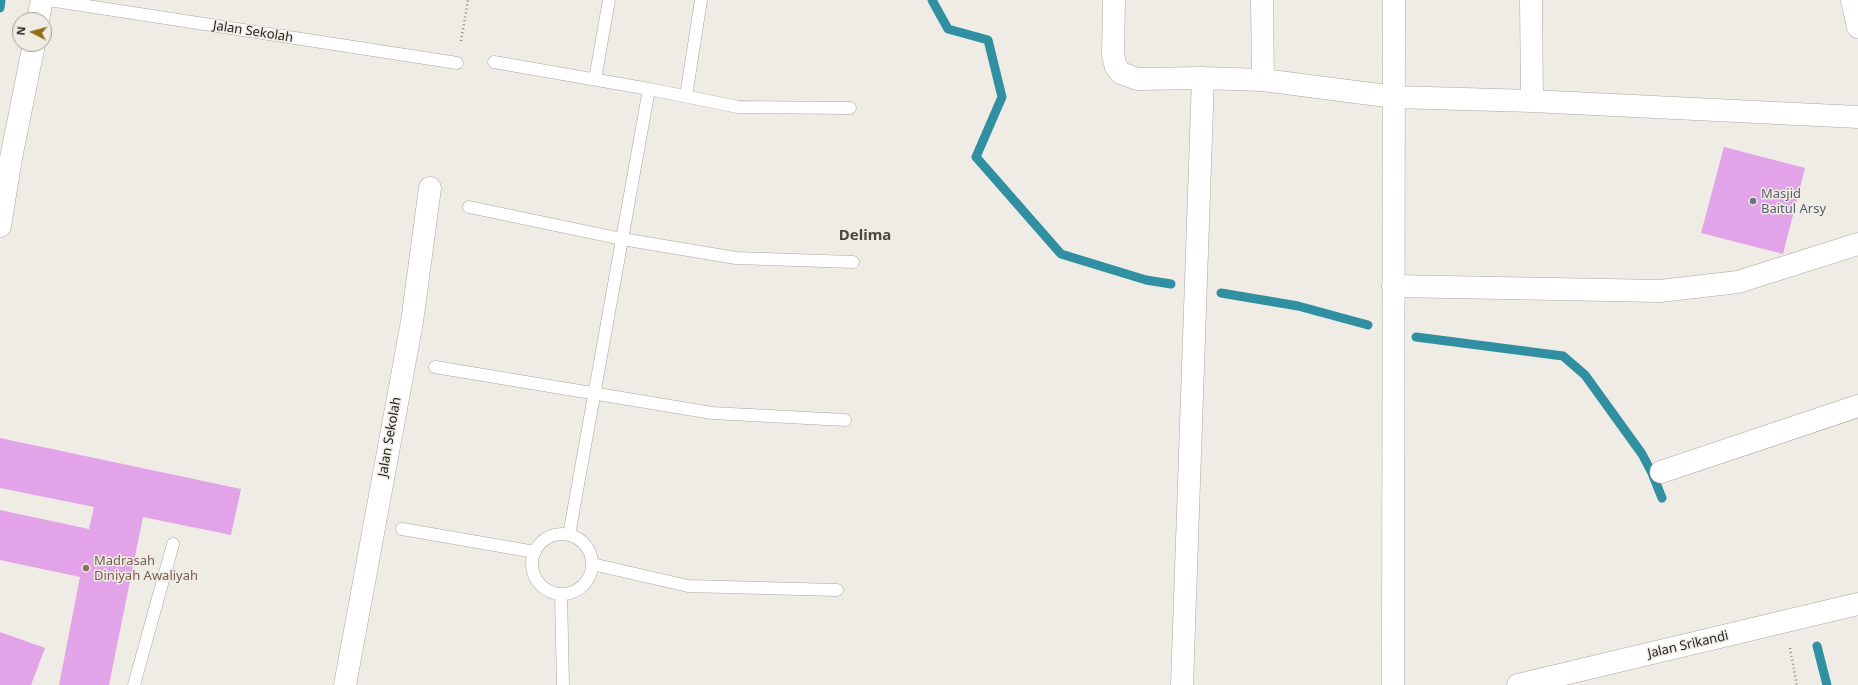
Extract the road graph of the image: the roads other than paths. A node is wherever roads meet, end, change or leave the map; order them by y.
1 (42, 0) edge
2 (49, 0) edge
3 (609, 0) edge
4 (701, 0) edge
5 (1114, 0) edge
6 (1262, 0) edge
7 (1394, 0) edge
8 (1530, 0) edge
9 (1852, 0) edge
10 (40, 12) edge
11 (1858, 27) edge
12 (32, 52) edge
13 (494, 62) dead end
14 (457, 63) road end
15 (1203, 78) junction
16 (595, 79) junction
17 (1263, 80) junction
18 (649, 89) junction
19 (686, 96) junction
20 (1394, 97) junction
21 (1532, 101) junction
22 (850, 108) dead end
23 (1858, 118) edge
24 (430, 188) dead end
25 (469, 207) dead end
26 (0, 226) edge
27 (622, 239) junction
28 (1858, 244) edge
29 (853, 262) dead end
30 (1393, 286) junction
31 (435, 367) dead end
32 (595, 393) junction
33 (1858, 406) edge
34 (844, 420) dead end
35 (1661, 472) dead end
36 (402, 529) dead end
37 (569, 535) junction
38 (173, 544) dead end
39 (535, 552) junction
40 (592, 564) junction
41 (837, 590) dead end
42 (561, 594) junction
43 (1858, 604) edge
44 (134, 685) edge
45 (345, 685) edge
46 (563, 685) edge
47 (1182, 685) edge
48 (1393, 685) edge
49 (1518, 685) edge

1 - 10 street
2 - 14 lane, Jalan Sekolah
3 - 16 lane
4 - 19 lane
5 - 15 street
6 - 17 street
7 - 20 street
8 - 21 street
9 - 11 street
12 - 26 street
13 - 16 lane
15 - 17 street
15 - 47 street
16 - 18 lane
17 - 20 street
18 - 19 lane
18 - 27 lane
19 - 22 lane
20 - 21 street
20 - 30 street
21 - 23 street
24 - 45 street, Jalan Sekolah
25 - 27 lane
27 - 29 lane
27 - 32 lane
28 - 30 street
30 - 48 street
31 - 32 lane
32 - 34 lane
32 - 37 lane
33 - 35 street
36 - 39 lane
37 - 39 lane
37 - 40 lane
38 - 44 lane
39 - 42 lane
40 - 41 lane
40 - 42 lane
42 - 46 lane
43 - 49 street, Jalan Srikandi

